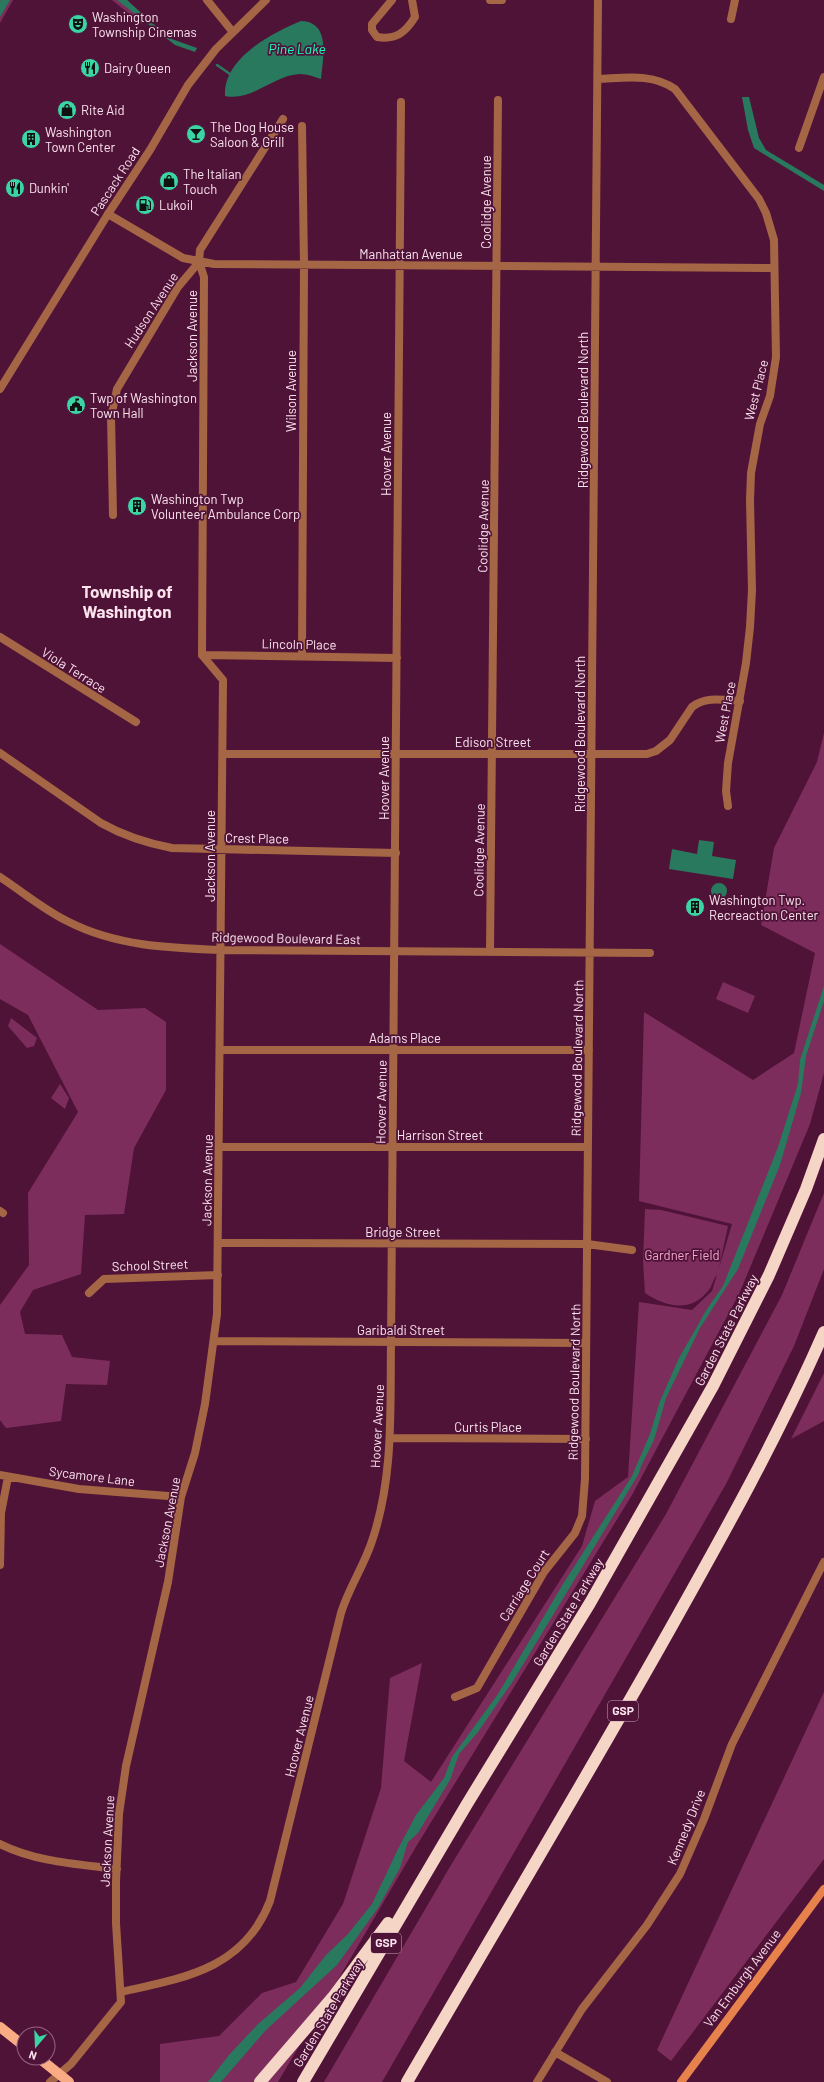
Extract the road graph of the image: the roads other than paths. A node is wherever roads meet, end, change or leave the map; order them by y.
1 (207, 0) edge
2 (266, 0) edge
3 (392, 0) edge
4 (412, 0) edge
5 (490, 0) edge
6 (502, 0) edge
7 (598, 0) edge
8 (735, 0) edge
9 (731, 19) dead end
10 (232, 31) junction
11 (824, 77) edge
12 (598, 79) junction
13 (498, 100) dead end
14 (401, 102) dead end
15 (283, 119) dead end
16 (302, 126) dead end
17 (798, 148) dead end
18 (108, 214) junction
19 (199, 262) junction
20 (304, 265) junction
21 (400, 266) junction
22 (497, 266) junction
23 (596, 267) junction
24 (774, 268) junction
25 (0, 389) edge
26 (113, 514) dead end
27 (0, 636) edge
28 (202, 655) junction
29 (302, 656) junction
30 (397, 658) junction
31 (740, 701) junction
32 (136, 722) dead end
33 (0, 753) edge
34 (222, 754) junction
35 (396, 754) junction
36 (492, 754) junction
37 (592, 754) junction
38 (728, 806) dead end
39 (222, 849) junction
40 (396, 853) junction
41 (0, 877) edge
42 (221, 950) junction
43 (395, 951) junction
44 (490, 952) junction
45 (650, 953) dead end
46 (590, 954) junction
47 (220, 1050) junction
48 (394, 1050) junction
49 (589, 1050) junction
50 (824, 1138) edge
51 (220, 1147) junction
52 (393, 1147) junction
53 (588, 1147) junction
54 (218, 1243) junction
55 (392, 1244) junction
56 (587, 1244) junction
57 (632, 1250) dead end
58 (218, 1275) junction
59 (89, 1293) dead end
60 (824, 1332) edge
61 (215, 1341) junction
62 (391, 1342) junction
63 (586, 1343) junction
64 (390, 1438) junction
65 (586, 1439) junction
66 (585, 1469) joint
67 (4, 1476) edge
68 (181, 1497) junction
69 (824, 1562) edge
70 (0, 1565) edge
71 (455, 1697) dead end
72 (467, 1804) junction
73 (0, 1844) edge
74 (117, 1869) junction
75 (824, 1889) edge
76 (120, 1992) junction
77 (0, 2027) edge
78 (16, 2040) edge
79 (555, 2052) junction
80 (49, 2066) edge
81 (59, 2074) junction
82 (50, 2082) edge
83 (70, 2082) edge
84 (260, 2082) edge
85 (303, 2082) edge
86 (407, 2082) edge
87 (537, 2082) edge
88 (607, 2082) edge
89 (681, 2082) edge

1 - 10 street
2 - 10 street, Pascack Road
3 - 4 street
5 - 6 street
7 - 12 street, Ridgewood Boulevard North
8 - 9 street
10 - 18 street, Pascack Road
11 - 17 street
12 - 23 street, Ridgewood Boulevard North
12 - 24 street, West Place
13 - 22 street, Coolidge Avenue
14 - 21 street, Hoover Avenue
15 - 19 street, Hudson Avenue
16 - 20 street, Wilson Avenue
18 - 19 street, Manhattan Avenue
18 - 25 street, Pascack Road
19 - 20 street, Manhattan Avenue
19 - 26 street, Hudson Avenue
19 - 28 street, Jackson Avenue
20 - 21 street, Manhattan Avenue
20 - 29 street, Wilson Avenue
21 - 22 street, Manhattan Avenue
21 - 30 street, Hoover Avenue
22 - 23 street, Manhattan Avenue
22 - 36 street, Coolidge Avenue
23 - 24 street, Manhattan Avenue
23 - 37 street, Ridgewood Boulevard North
24 - 31 street, West Place
27 - 32 street, Viola Terrace
28 - 29 street, Lincoln Place
28 - 34 street, Jackson Avenue
29 - 30 street, Lincoln Place
30 - 35 street, Hoover Avenue
31 - 37 street, Edison Street
31 - 38 street, West Place
33 - 39 street, Crest Place
34 - 35 street, Edison Street
34 - 39 street, Jackson Avenue
35 - 36 street, Edison Street
35 - 40 street, Hoover Avenue
36 - 37 street, Edison Street
36 - 44 street, Coolidge Avenue
37 - 46 street, Ridgewood Boulevard North
39 - 40 street, Crest Place
39 - 42 street, Jackson Avenue
40 - 43 street, Hoover Avenue
41 - 42 street, Ridgewood Boulevard East
42 - 43 street, Ridgewood Boulevard East
42 - 47 street, Jackson Avenue
43 - 44 street, Ridgewood Boulevard East
43 - 48 street, Hoover Avenue
44 - 46 street, Ridgewood Boulevard East
45 - 46 street, Ridgewood Boulevard East
46 - 49 street, Ridgewood Boulevard North
47 - 48 street, Adams Place
47 - 51 street, Jackson Avenue
48 - 49 street, Adams Place
48 - 52 street, Hoover Avenue
49 - 53 street, Ridgewood Boulevard North
50 - 72 highway, Garden State Parkway / GSP
51 - 52 street, Harrison Street
51 - 54 street, Jackson Avenue
52 - 53 street, Harrison Street
52 - 55 street, Hoover Avenue
53 - 56 street, Ridgewood Boulevard North
54 - 55 street, Bridge Street
54 - 58 street, Jackson Avenue
55 - 56 street, Bridge Street
55 - 62 street, Hoover Avenue
56 - 57 street
56 - 63 street, Ridgewood Boulevard North
58 - 59 street, School Street
58 - 61 street, Jackson Avenue
60 - 86 highway, GSP
61 - 62 street, Garibaldi Street
61 - 68 street, Jackson Avenue
62 - 63 street, Garibaldi Street
62 - 64 street, Hoover Avenue
63 - 65 street, Ridgewood Boulevard North
64 - 65 street, Curtis Place
64 - 76 street, Hoover Avenue
65 - 66 street, Ridgewood Boulevard North
66 - 71 street, Carriage Court
67 - 68 street, Sycamore Lane
67 - 70 street
68 - 74 street, Jackson Avenue
69 - 79 street, Kennedy Drive
72 - 84 highway
72 - 85 highway, Garden State Parkway / GSP
73 - 74 street
74 - 76 street, Jackson Avenue
75 - 89 main road, Van Emburgh Avenue
76 - 81 street, Jackson Avenue
77 - 78 main road
79 - 87 street, Kennedy Drive
79 - 88 street
80 - 81 main road
81 - 82 street, Jackson Avenue
81 - 83 main road

